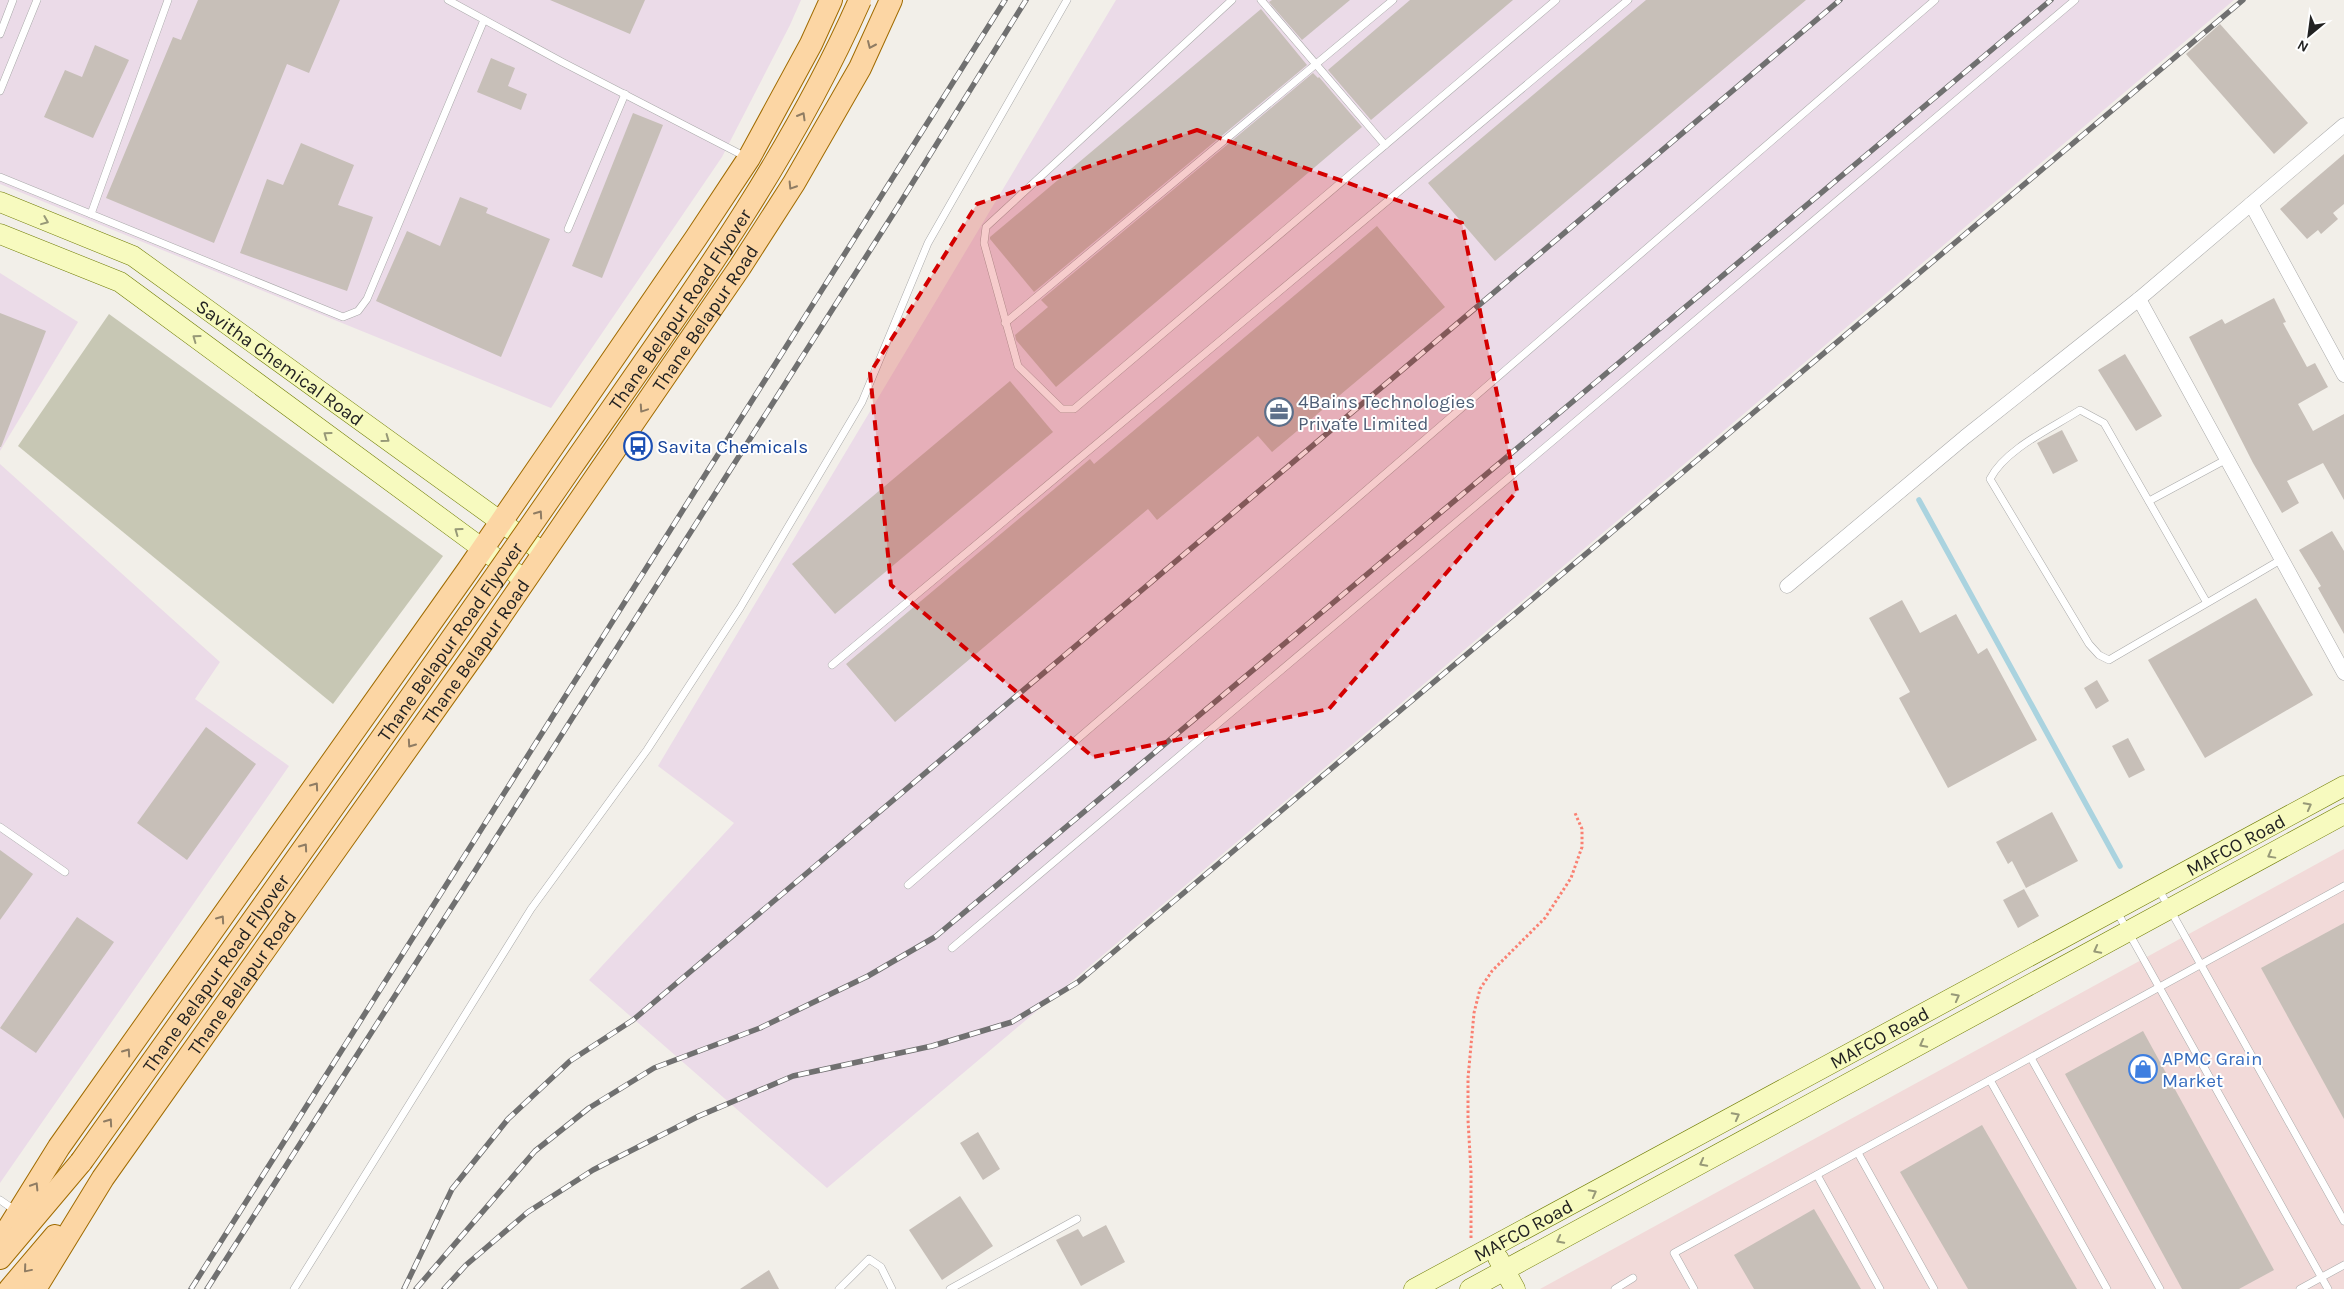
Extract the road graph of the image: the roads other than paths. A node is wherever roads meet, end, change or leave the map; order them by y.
1 (13, 0) edge
2 (37, 0) edge
3 (168, 0) edge
4 (448, 0) edge
5 (831, 0) edge
6 (860, 0) edge
7 (891, 0) edge
8 (1067, 0) edge
9 (1232, 0) edge
10 (1261, 0) edge
11 (1393, 0) edge
12 (1556, 0) edge
13 (1628, 0) edge
14 (1935, 0) edge
15 (2075, 0) edge
16 (484, 20) junction
17 (0, 34) edge
18 (1316, 64) junction
19 (0, 91) edge
20 (625, 94) junction
21 (2344, 125) edge
22 (1385, 145) junction
23 (749, 158) junction
24 (0, 177) edge
25 (0, 202) edge
26 (2251, 204) junction
27 (91, 214) junction
28 (568, 229) dead end
29 (0, 234) edge
30 (2139, 298) junction
31 (1005, 323) junction
32 (2344, 375) edge
33 (2227, 459) junction
34 (2149, 502) junction
35 (501, 522) junction
36 (482, 549) junction
37 (544, 554) junction
38 (2282, 560) junction
39 (526, 580) junction
40 (1788, 586) dead end
41 (2207, 603) junction
42 (832, 665) dead end
43 (2344, 673) edge
44 (2344, 786) edge
45 (2344, 814) edge
46 (0, 827) edge
47 (65, 872) dead end
48 (908, 885) dead end
49 (2344, 886) edge
50 (2158, 887) junction
51 (2116, 910) junction
52 (2170, 910) junction
53 (2129, 932) junction
54 (952, 948) dead end
55 (2201, 964) junction
56 (2160, 987) junction
57 (2031, 1058) junction
58 (1990, 1080) junction
59 (1858, 1153) junction
60 (1817, 1175) junction
61 (104, 1178) junction
62 (0, 1200) edge
63 (18, 1213) junction
64 (1078, 1219) dead end
65 (2344, 1221) edge
66 (0, 1242) edge
67 (1492, 1248) junction
68 (0, 1258) edge
69 (1464, 1263) junction
70 (2344, 1265) edge
71 (1505, 1270) junction
72 (2322, 1277) junction
73 (1633, 1278) dead end
74 (10, 1289) edge
75 (35, 1289) edge
76 (294, 1289) edge
77 (839, 1289) edge
78 (892, 1289) edge
79 (950, 1289) edge
80 (1414, 1289) edge
81 (1470, 1289) edge
82 (1515, 1289) edge
83 (1616, 1289) edge
84 (1694, 1289) edge
85 (1880, 1289) edge
86 (1934, 1289) edge
87 (2107, 1289) edge
88 (2160, 1289) edge
89 (2300, 1289) edge
90 (2328, 1289) edge

1 - 17 lane
2 - 19 lane
3 - 27 lane
4 - 16 lane
5 - 23 main road
68 -> 6 main road, Thane Belapur Road Flyover, bridge
7 -> 37 main road, Thane Belapur Road
8 - 76 lane
9 - 31 lane
10 - 18 lane
11 - 18 lane
12 - 22 lane
13 - 42 lane
14 - 48 lane
15 - 54 lane
16 - 20 lane
16 - 27 lane
18 - 22 lane
18 - 31 lane
20 - 23 lane
20 - 28 lane
21 - 26 street
22 - 31 lane
23 - 35 main road
24 - 27 lane
25 -> 35 main road, Savitha Chemical Road
26 - 30 street
26 - 32 street
36 -> 29 main road, Savitha Chemical Road
30 - 33 street
30 - 40 street
33 - 34 lane
33 - 38 street
34 - 41 lane
34 - 41 lane
35 - 36 main road
35 - 37 main road, Savitha Chemical Road
36 - 39 main road, Savitha Chemical Road
63 -> 36 main road
37 - 39 main road, Thane Belapur Road
38 - 41 lane
38 - 43 street
39 -> 61 main road, Thane Belapur Road
50 -> 44 main road, MAFCO Road
45 -> 52 main road, MAFCO Road
46 - 47 lane
49 - 55 lane
50 - 51 main road, MAFCO Road
50 - 52 lane
51 - 53 lane
67 -> 51 main road, MAFCO Road
52 - 53 main road, MAFCO Road
52 - 55 lane
53 - 56 lane
53 -> 71 main road, MAFCO Road
55 - 56 lane
55 - 65 lane
56 - 57 lane
56 - 72 lane
57 - 58 lane
57 - 88 lane
58 - 59 lane
58 - 87 lane
59 - 60 lane
59 - 86 lane
60 - 84 lane
60 - 85 lane
61 -> 74 main road
61 - 75 main road, Thane Belapur Road
62 - 63 lane
63 - 66 main road
64 - 79 lane
67 - 69 main road, MAFCO Road
67 - 71 main road
69 - 80 main road, MAFCO Road
69 - 81 main road
70 - 72 lane
71 - 81 main road, MAFCO Road
71 - 82 main road
72 - 89 lane
72 - 90 lane
73 - 83 lane
77 - 78 lane

